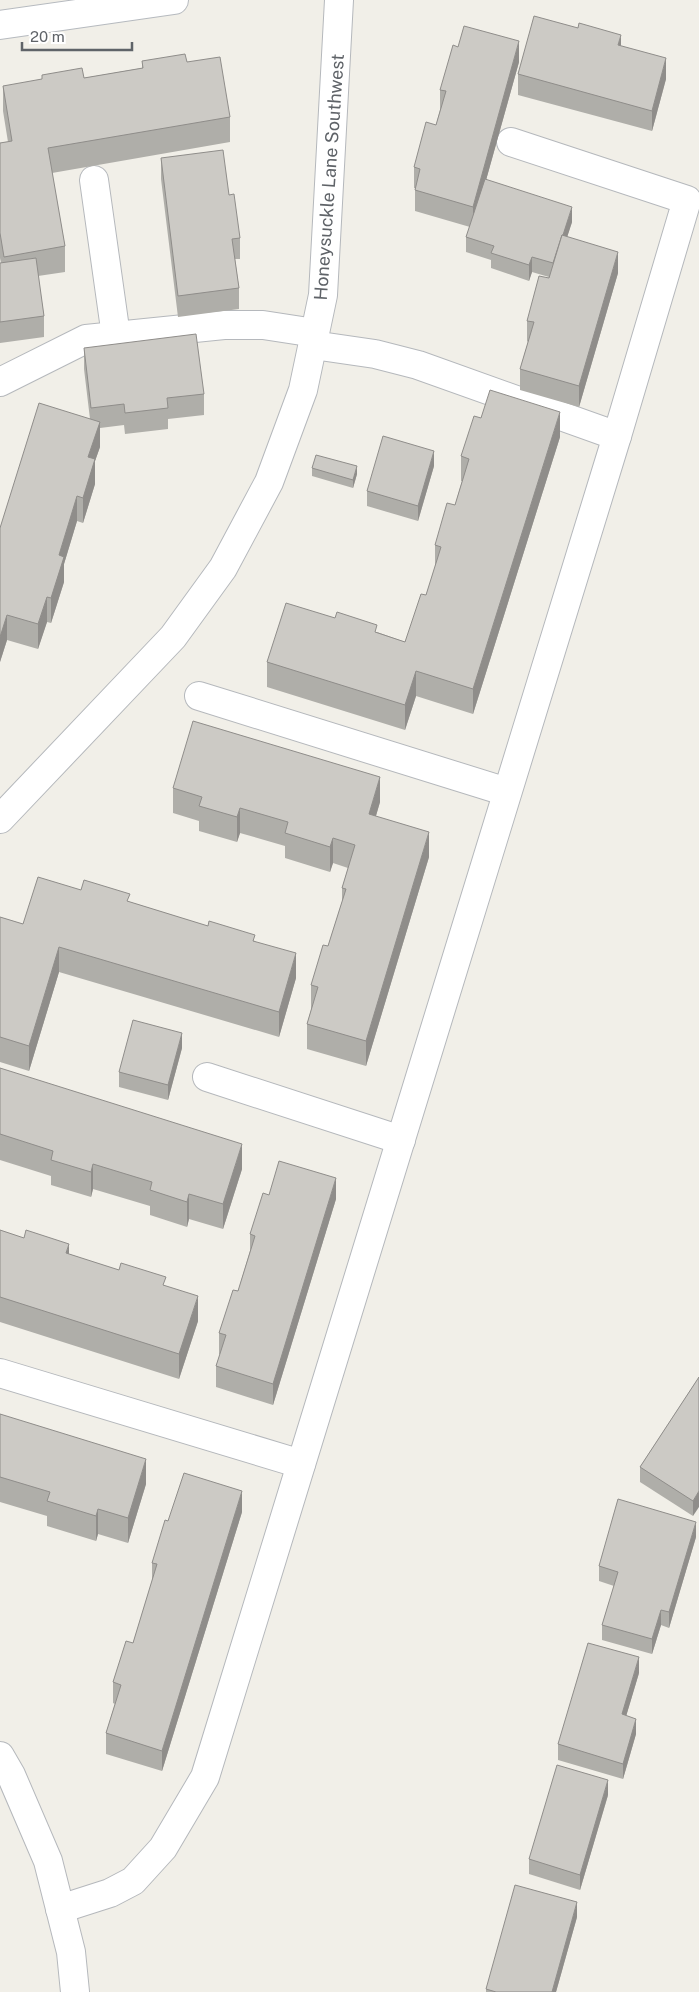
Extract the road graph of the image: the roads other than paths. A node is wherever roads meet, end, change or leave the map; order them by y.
1 (174, 0) edge
2 (339, 0) edge
3 (0, 25) edge
4 (511, 142) dead end
5 (94, 180) dead end
6 (116, 336) junction
7 (314, 338) junction
8 (0, 382) edge
9 (617, 436) junction
10 (199, 696) dead end
11 (508, 792) junction
12 (0, 818) edge
13 (207, 1077) dead end
14 (400, 1140) junction
15 (0, 1373) edge
16 (301, 1464) junction
17 (0, 1756) edge
18 (60, 1910) junction
19 (75, 1992) edge

1 - 3 street
2 - 7 street, Honeysuckle Lane Southwest
4 - 9 street
5 - 6 street
6 - 7 street
6 - 8 street
7 - 9 street
7 - 12 street, Honeysuckle Lane Southwest
9 - 11 street
10 - 11 street
11 - 14 street
13 - 14 street
14 - 16 street
15 - 16 street
16 - 18 street
17 - 18 street
18 - 19 street

